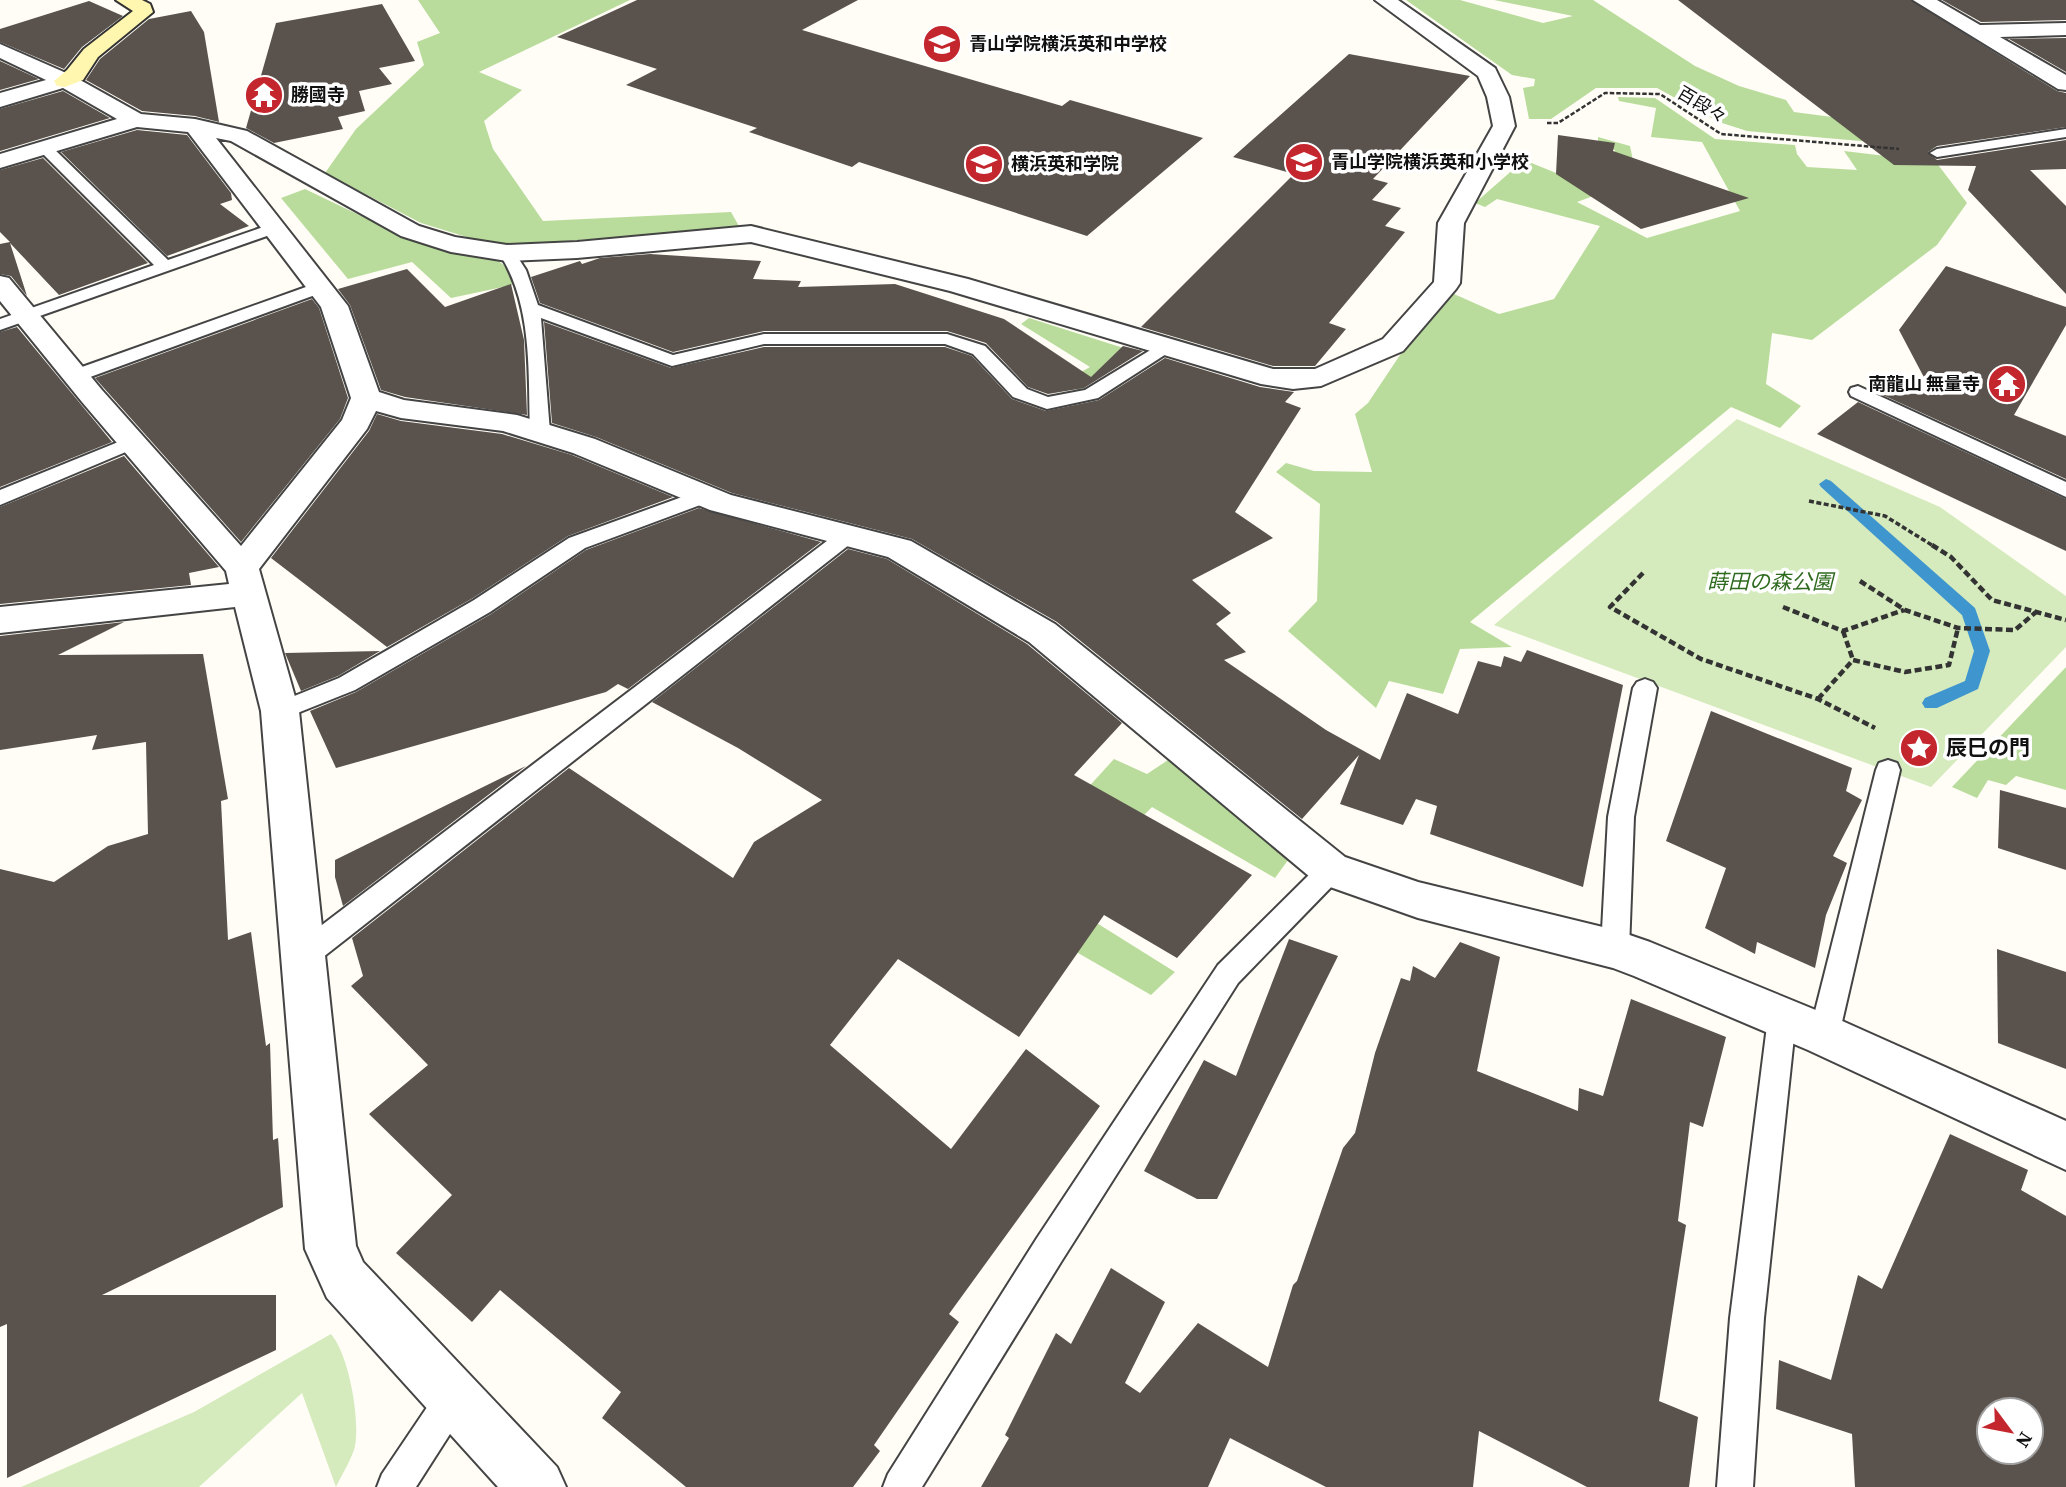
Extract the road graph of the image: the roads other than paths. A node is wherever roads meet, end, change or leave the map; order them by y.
1 (126, 0) edge
2 (1385, 0) edge
3 (1923, 0) edge
4 (2066, 29) edge
5 (1978, 32) junction
6 (0, 50) edge
7 (65, 81) junction
8 (2066, 84) edge
9 (0, 100) edge
10 (136, 120) junction
11 (195, 126) junction
12 (2066, 133) edge
13 (44, 148) junction
14 (1937, 153) road end
15 (0, 161) edge
16 (275, 228) junction
17 (507, 253) junction
18 (165, 267) junction
19 (0, 284) edge
20 (320, 287) junction
21 (531, 308) junction
22 (13, 320) edge
23 (1168, 347) junction
24 (75, 376) junction
25 (1858, 392) dead end
26 (366, 398) junction
27 (540, 432) junction
28 (133, 442) junction
29 (2066, 490) edge
30 (704, 496) junction
31 (0, 498) edge
32 (847, 536) junction
33 (245, 581) junction
34 (0, 620) edge
35 (1645, 688) dead end
36 (280, 711) junction
37 (1888, 771) road end
38 (1331, 870) junction
39 (1615, 949) junction
40 (303, 956) junction
41 (1782, 1018) junction
42 (1824, 1035) junction
43 (2066, 1146) edge
44 (454, 1397) junction
45 (395, 1487) edge
46 (537, 1487) edge
47 (901, 1487) edge
48 (1735, 1487) edge

1 - 7 street
2 - 23 street
3 - 5 street
4 - 5 street
5 - 8 street
6 - 7 street
7 - 9 street
7 - 10 street
10 - 11 street
10 - 13 street
11 - 16 street
11 - 17 street
12 - 14 lane
13 - 15 street
13 - 18 lane
16 - 18 lane
16 - 20 street
17 - 21 lane
17 - 23 street
18 - 22 lane
19 - 22 street
20 - 24 lane
20 - 26 street
21 - 23 lane
21 - 27 lane
22 - 24 street
24 - 28 street
25 - 29 lane
26 - 27 street
26 - 33 street
27 - 30 street
28 - 31 lane
28 - 33 street
30 - 32 street
30 - 36 lane
32 - 38 street
32 - 40 lane
33 - 34 street
33 - 36 street
35 - 39 lane
36 - 40 street
37 - 42 lane
38 - 39 street
38 - 47 lane
39 - 41 street
40 - 44 street
41 - 42 street
41 - 48 lane
42 - 43 street
44 - 45 lane
44 - 46 street

